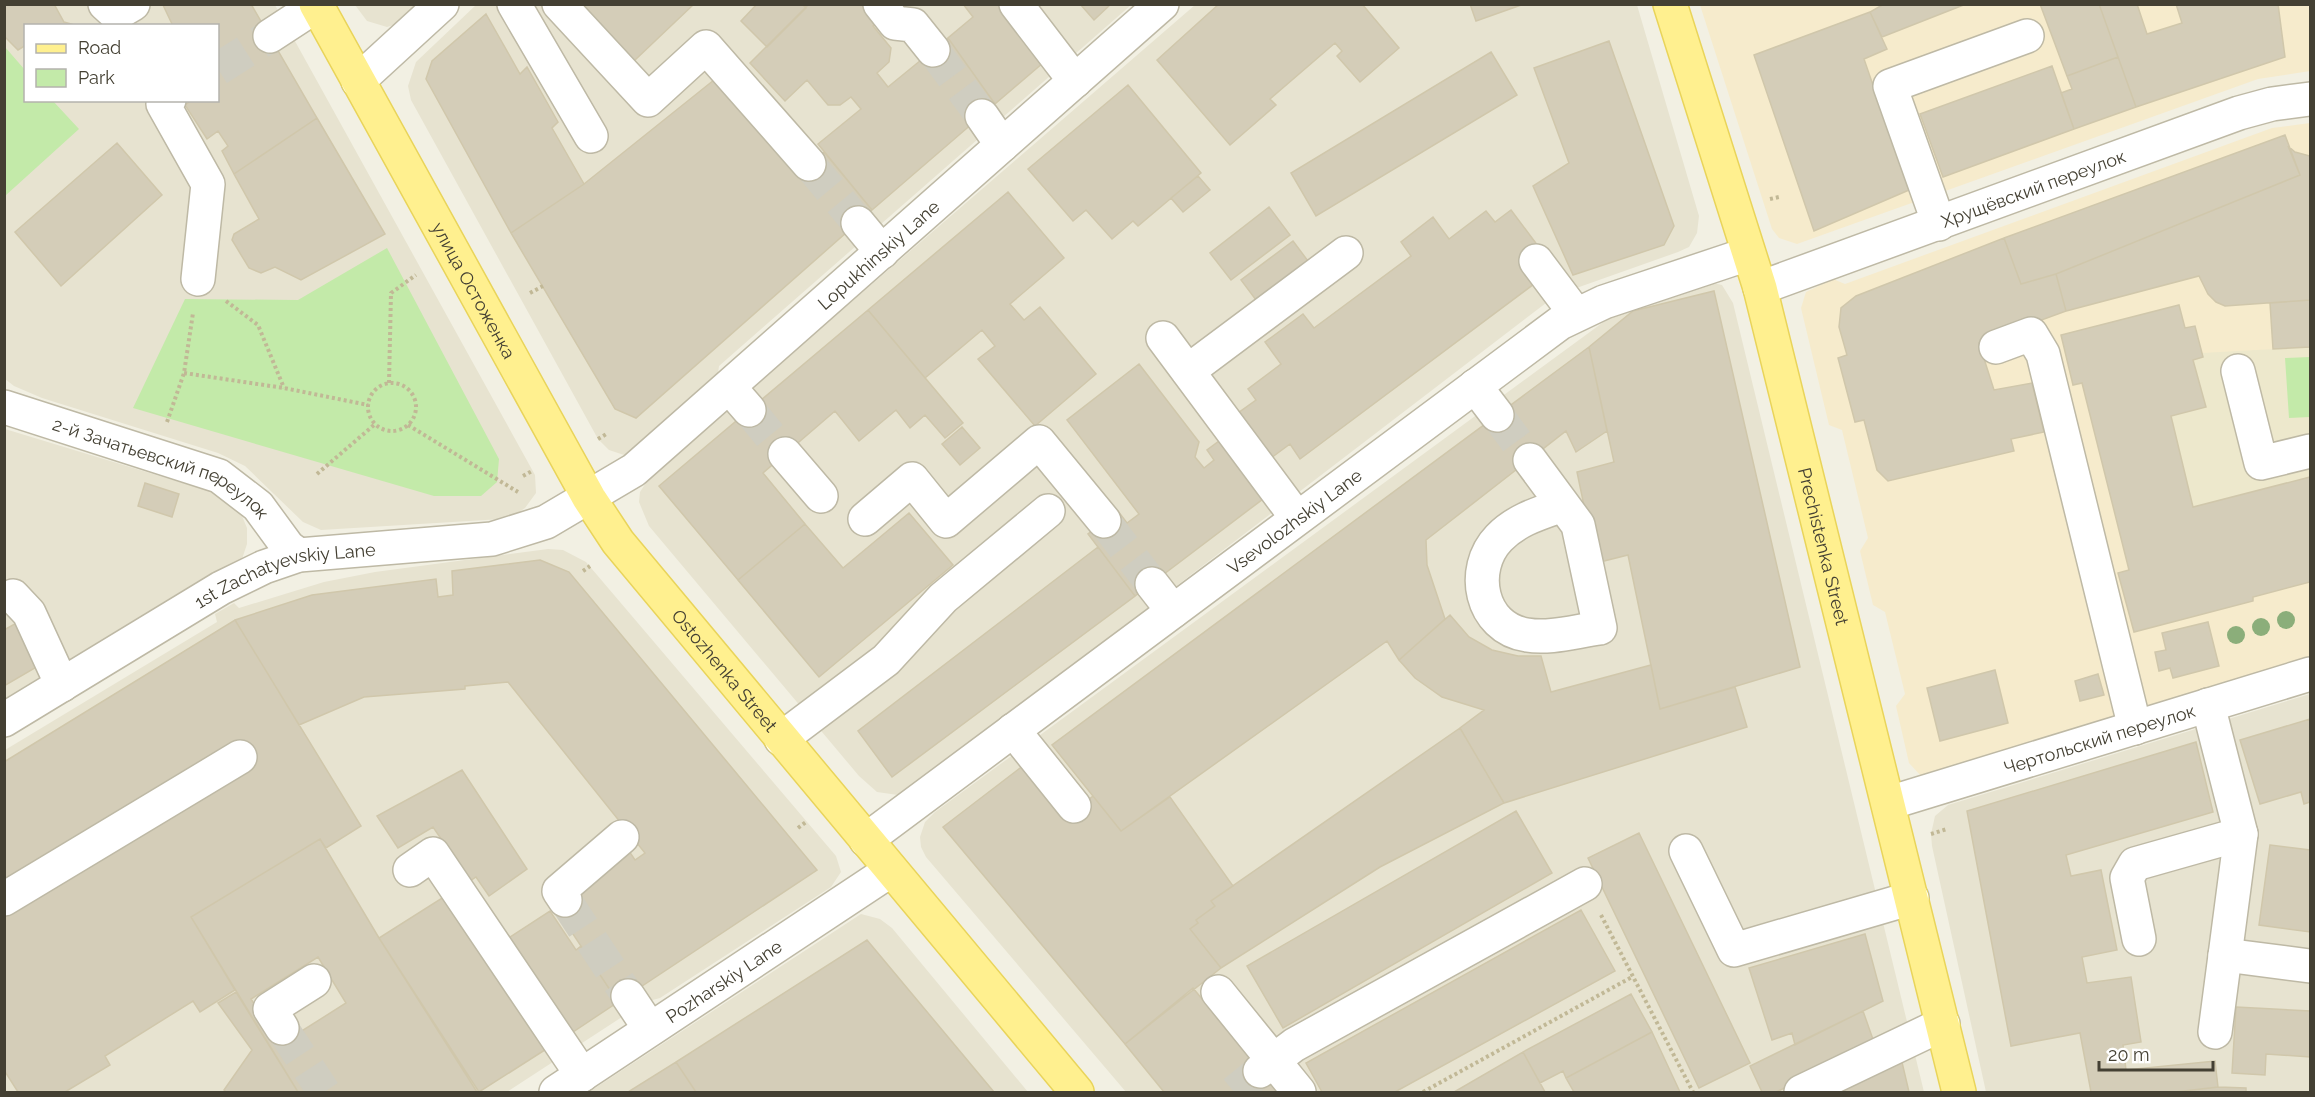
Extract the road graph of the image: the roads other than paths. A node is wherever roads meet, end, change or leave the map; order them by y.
1 (105, 4) edge
2 (133, 4) edge
3 (442, 4) edge
4 (514, 4) edge
5 (559, 4) edge
6 (880, 4) edge
7 (1016, 4) edge
8 (1162, 4) edge
9 (1670, 4) edge
10 (316, 5) edge
11 (270, 36) tunnel mouth
12 (2027, 36) dead end
13 (933, 50) tunnel mouth
14 (358, 81) junction
15 (1075, 81) junction
16 (2310, 99) edge
17 (166, 102) edge
18 (982, 116) tunnel mouth
19 (591, 136) dead end
20 (1002, 145) junction
21 (809, 164) tunnel mouth
22 (858, 223) tunnel mouth
23 (1939, 224) junction
24 (882, 252) junction
25 (1346, 253) dead end
26 (1748, 254) junction
27 (1536, 261) dead end
28 (198, 279) road end
29 (1760, 288) junction
30 (1575, 313) junction
31 (1163, 338) dead end
32 (1996, 347) dead end
33 (1188, 371) junction
34 (2238, 371) dead end
35 (1475, 386) junction
36 (4, 407) edge
37 (1497, 415) tunnel mouth
38 (2310, 451) edge
39 (785, 453) tunnel mouth
40 (1530, 459) tunnel mouth
41 (821, 496) dead end
42 (589, 498) junction
43 (1563, 505) dead end
44 (1047, 511) dead end
45 (865, 519) dead end
46 (1297, 519) junction
47 (1104, 521) tunnel mouth
48 (299, 555) junction
49 (1152, 584) tunnel mouth
50 (7, 589) edge
51 (1173, 611) junction
52 (2310, 674) edge
53 (62, 685) junction
54 (2208, 705) junction
55 (4, 720) edge
56 (2134, 728) junction
57 (1013, 730) junction
58 (781, 739) junction
59 (240, 757) dead end
60 (1889, 803) junction
61 (1074, 806) dead end
62 (2241, 834) junction
63 (622, 837) dead end
64 (866, 840) junction
65 (1686, 851) dead end
66 (410, 870) dead end
67 (891, 870) junction
68 (1585, 884) road end
69 (1912, 898) junction
70 (4, 899) edge
71 (565, 900) dead end
72 (2139, 939) dead end
73 (2225, 955) junction
74 (2310, 966) edge
75 (314, 981) dead end
76 (1218, 992) dead end
77 (628, 996) tunnel mouth
78 (1943, 1024) junction
79 (282, 1028) tunnel mouth
80 (650, 1029) junction
81 (2214, 1032) dead end
82 (1267, 1066) junction
83 (569, 1084) edge
84 (1077, 1092) edge
85 (1299, 1092) edge
86 (1801, 1092) edge
87 (1959, 1092) edge

1 - 2 street
3 - 14 street
4 - 19 street
5 - 21 street
6 - 13 street
7 - 15 street
8 - 15 street, Lopukhinskiy Lane
9 - 26 main road, Prechistenka Street
10 - 11 street
10 - 14 main road
12 - 23 street
14 - 42 main road, улица Остоженка
15 - 20 street, Lopukhinskiy Lane
16 - 23 street, Хрущёвский переулок
17 - 28 street
18 - 20 street
20 - 24 street, Lopukhinskiy Lane
22 - 24 street
23 - 29 street, Хрущёвский переулок
24 - 42 street, Lopukhinskiy Lane
25 - 33 street
26 - 29 main road, Prechistenka Street
26 - 30 street, Vsevolozhskiy Lane
27 - 30 street
29 - 60 main road, Prechistenka Street
30 - 35 street, Vsevolozhskiy Lane
31 - 33 street
32 - 56 street
33 - 46 street
34 - 38 street
35 - 37 street
35 - 46 street, Vsevolozhskiy Lane
36 - 48 street, 2-й Зачатьевский переулок
39 - 41 street
40 - 43 street
42 - 48 street, 1st Zachatyevskiy Lane
42 - 58 main road, Ostozhenka Street
44 - 58 street
45 - 47 street
46 - 51 street, Vsevolozhskiy Lane
48 - 53 street, 1st Zachatyevskiy Lane
49 - 51 street
50 - 53 street
51 - 57 street, Vsevolozhskiy Lane
52 - 54 street, Чертольский переулок
53 - 55 street, 1st Zachatyevskiy Lane
54 - 56 street, Чертольский переулок
54 - 62 street
56 - 60 street, Чертольский переулок
57 - 61 street
57 - 64 street, Vsevolozhskiy Lane
58 - 64 main road, Ostozhenka Street
59 - 70 street
60 - 69 main road, Prechistenka Street
62 - 72 street
62 - 73 street
63 - 71 street
64 - 67 main road
65 - 69 street
66 - 83 street
67 - 80 street, Pozharskiy Lane
67 - 84 main road
68 - 82 street
69 - 78 main road, Prechistenka Street
73 - 74 street
73 - 81 street
75 - 79 street
76 - 82 street
77 - 80 street
78 - 86 street
78 - 87 main road, Prechistenka Street
80 - 83 street, Pozharskiy Lane
82 - 85 street

